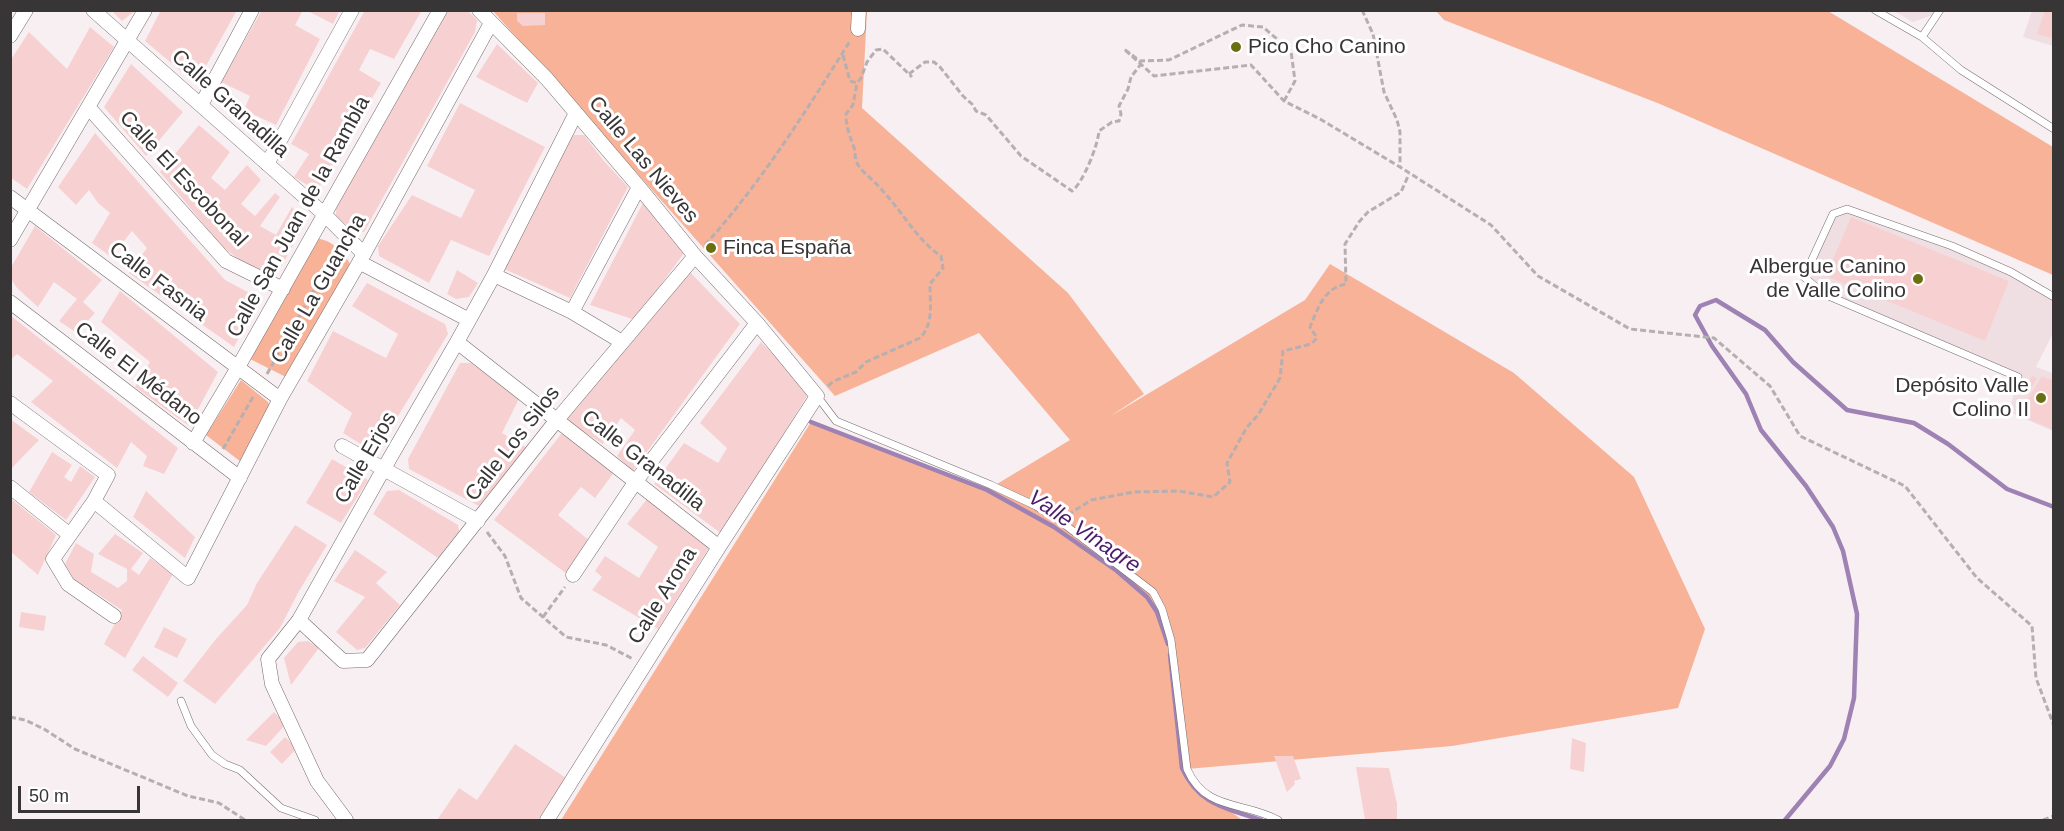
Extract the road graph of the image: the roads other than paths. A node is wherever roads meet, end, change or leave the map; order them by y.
1 (26, 10) edge
2 (93, 10) edge
3 (145, 10) edge
4 (252, 10) edge
5 (352, 10) edge
6 (440, 10) edge
7 (479, 10) edge
8 (859, 10) edge
9 (1875, 10) edge
10 (1940, 10) edge
11 (491, 23) junction
12 (858, 29) road end
13 (10, 36) edge
14 (1922, 37) junction
15 (128, 42) junction
16 (201, 105) junction
17 (89, 108) junction
18 (576, 113) junction
19 (2054, 129) edge
20 (267, 164) junction
21 (639, 187) junction
22 (10, 197) edge
23 (28, 210) junction
24 (324, 214) junction
25 (10, 240) edge
26 (695, 256) junction
27 (362, 258) junction
28 (494, 275) junction
29 (283, 289) junction
30 (2054, 297) edge
31 (10, 302) edge
32 (572, 312) junction
33 (470, 320) junction
34 (757, 324) junction
35 (457, 342) junction
36 (622, 342) junction
37 (237, 369) junction
38 (2018, 377) dead end
39 (817, 396) junction
40 (280, 399) junction
41 (10, 403) edge
42 (556, 421) junction
43 (193, 443) junction
44 (342, 446) dead end
45 (383, 470) junction
46 (240, 478) junction
47 (636, 481) junction
48 (10, 487) edge
49 (94, 501) junction
50 (478, 521) junction
51 (70, 535) junction
52 (719, 547) junction
53 (573, 575) road end
54 (114, 616) dead end
55 (299, 620) junction
56 (181, 701) dead end
57 (342, 819) edge
58 (315, 820) edge
59 (547, 820) edge
60 (1278, 820) edge

1 - 13 street
2 - 15 street, Calle Granadilla
3 - 15 street
4 - 16 street
5 - 20 street
6 - 24 street, Calle San Juan de la Rambla
7 - 11 street, Calle Las Nieves
8 - 12 street
9 - 14 lane
10 - 14 lane
11 - 18 street, Calle Las Nieves
11 - 27 street, Calle La Guancha
14 - 19 lane
15 - 16 street, Calle Granadilla
15 - 17 street
16 - 20 street, Calle Granadilla
17 - 23 street
17 - 29 street, Calle El Escobonal
18 - 21 street, Calle Las Nieves
18 - 28 street, Calle Erjos
20 - 24 street, Calle Granadilla
21 - 26 street, Calle Las Nieves
21 - 32 street
22 - 23 street, Calle Fasnia
23 - 25 street
23 - 37 street, Calle Fasnia
24 - 27 street, Calle Granadilla
24 - 29 street, Calle San Juan de la Rambla
26 - 34 street, Calle Las Nieves
26 - 36 street, Calle Los Silos
27 - 33 street, Calle Granadilla
27 - 40 street, Calle La Guancha
28 - 32 street
28 - 33 street, Calle Erjos
29 - 37 street, Calle San Juan de la Rambla
30 - 38 lane
31 - 43 street, Calle El Médano
32 - 36 street
33 - 35 street, Calle Erjos
34 - 39 street, Calle Las Nieves
34 - 47 street
35 - 42 street, Calle Granadilla
35 - 45 street, Calle Erjos
36 - 42 street, Calle Los Silos
37 - 40 street, Calle Fasnia
37 - 43 street, Calle San Juan de la Rambla
39 - 52 street, Calle Arona
39 - 60 lane
40 - 46 street, Calle La Guancha
41 - 49 street
42 - 47 street, Calle Granadilla
42 - 50 street, Calle Los Silos
43 - 46 street, Calle El Médano
44 - 45 street
45 - 50 street
45 - 55 street, Calle Erjos
46 - 49 street, Calle La Guancha
47 - 52 street, Calle Granadilla
47 - 53 street
48 - 51 street
49 - 51 street
50 - 55 street, Calle Los Silos
51 - 54 street
52 - 59 street, Calle Arona
55 - 57 street, Calle Erjos
56 - 58 lane

